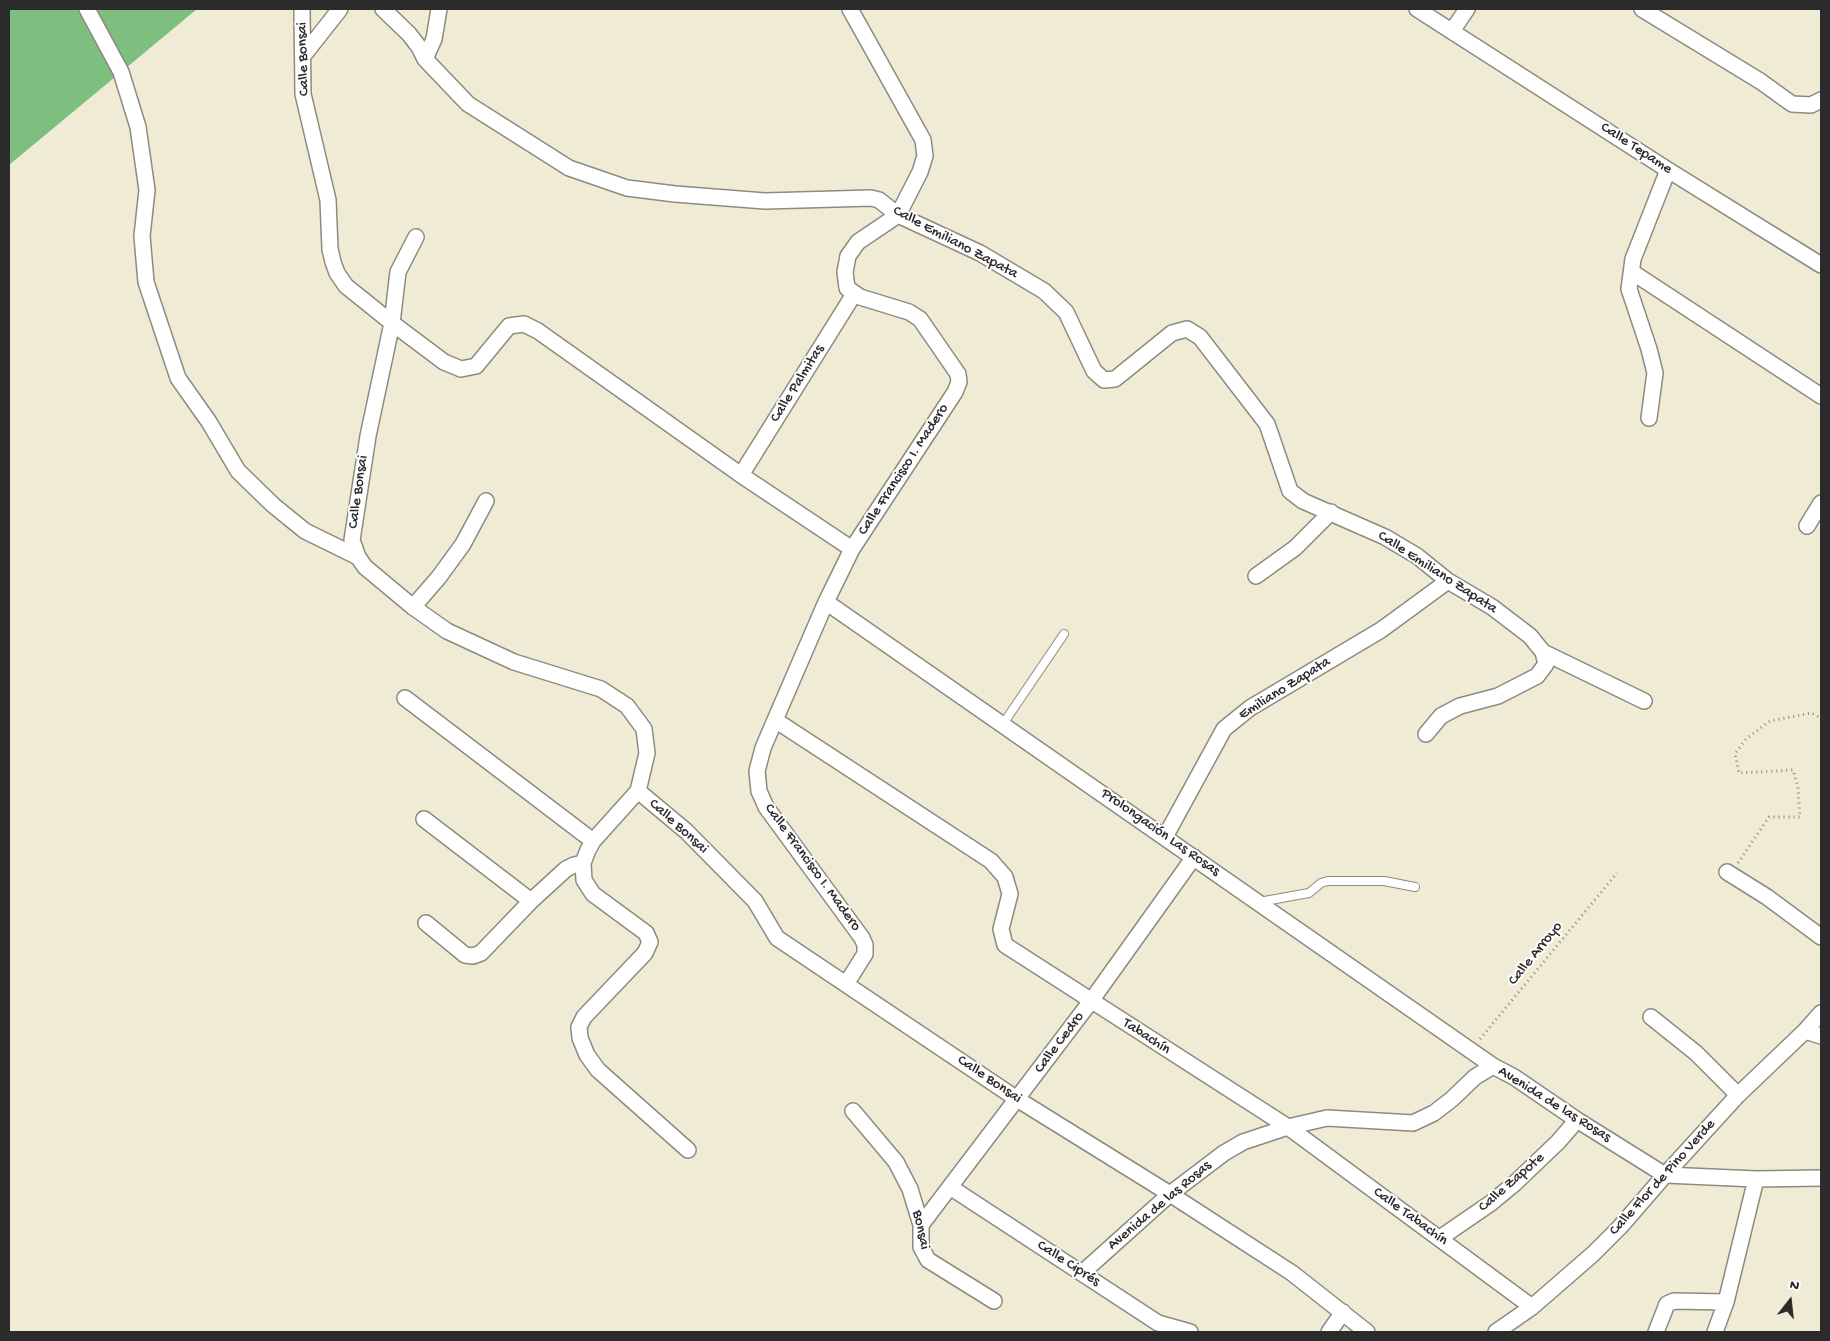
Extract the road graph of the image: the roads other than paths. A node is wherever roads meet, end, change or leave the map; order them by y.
1 (87, 9) edge
2 (302, 9) edge
3 (340, 9) edge
4 (383, 9) edge
5 (439, 9) edge
6 (850, 9) edge
7 (1417, 9) edge
8 (1467, 9) edge
9 (1642, 9) edge
10 (1452, 31) junction
11 (303, 56) junction
12 (424, 59) junction
13 (1821, 100) edge
14 (1668, 170) junction
15 (898, 215) junction
16 (416, 237) dead end
17 (1821, 265) edge
18 (1632, 272) junction
19 (854, 294) junction
20 (392, 323) junction
21 (1821, 396) edge
22 (1649, 418) dead end
23 (741, 475) junction
24 (486, 501) dead end
25 (1821, 503) edge
26 (1330, 512) junction
27 (1808, 526) dead end
28 (852, 549) junction
29 (358, 557) junction
30 (1256, 576) dead end
31 (1448, 581) junction
32 (826, 602) junction
33 (413, 607) junction
34 (1064, 634) dead end
35 (1544, 652) junction
36 (405, 698) dead end
37 (1644, 701) dead end
38 (775, 720) junction
39 (1003, 724) junction
40 (1426, 734) dead end
41 (638, 791) junction
42 (424, 819) dead end
43 (1165, 837) junction
44 (594, 841) junction
45 (1194, 857) junction
46 (583, 863) junction
47 (1727, 872) road end
48 (1415, 887) dead end
49 (531, 901) junction
50 (1259, 902) junction
51 (426, 923) dead end
52 (1821, 937) edge
53 (846, 984) junction
54 (1091, 1001) junction
55 (1821, 1013) edge
56 (1652, 1017) dead end
57 (1805, 1031) junction
58 (1821, 1036) edge
59 (1493, 1066) junction
60 (1738, 1095) junction
61 (1017, 1099) junction
62 (853, 1110) dead end
63 (1577, 1120) junction
64 (1288, 1127) junction
65 (688, 1150) dead end
66 (1664, 1175) junction
67 (1821, 1178) edge
68 (1756, 1179) junction
69 (950, 1187) junction
70 (1170, 1194) junction
71 (921, 1224) junction
72 (1440, 1238) junction
73 (1082, 1273) junction
74 (994, 1301) dead end
75 (1726, 1302) junction
76 (1532, 1307) junction
77 (1343, 1312) junction
78 (1190, 1332) edge
79 (1329, 1332) edge
80 (1367, 1332) edge
81 (1496, 1332) edge
82 (1656, 1332) edge
83 (1715, 1332) edge

1 - 29 street
2 - 11 street, Calle Bonsai
3 - 11 street
4 - 12 street, Calle Emiliano Zapata
5 - 12 street
6 - 15 street
7 - 10 street, Calle Tepame
8 - 10 street
9 - 13 street
10 - 14 street, Calle Tepame
11 - 20 street, Calle Bonsai
12 - 15 street, Calle Emiliano Zapata
14 - 17 street, Calle Tepame
14 - 18 street
15 - 19 street
15 - 26 street, Calle Emiliano Zapata
16 - 20 street
18 - 21 street
18 - 22 street
19 - 23 street, Calle Palmitas
19 - 28 street, Calle Francisco I. Madero
20 - 23 street
20 - 29 street, Calle Bonsai
23 - 28 street
24 - 33 street
25 - 27 street
26 - 30 street
26 - 31 street, Calle Emiliano Zapata
28 - 32 street, Calle Francisco I. Madero
29 - 33 street, Calle Bonsai
31 - 35 street, Calle Emiliano Zapata
31 - 43 street, Emiliano Zapata
32 - 38 street, Calle Francisco I. Madero
32 - 39 street, Prolongación Las Rosas
33 - 41 street, Calle Bonsai
34 - 39 lane
35 - 37 street, Calle Emiliano Zapata
35 - 40 street
36 - 44 street
38 - 53 street, Calle Francisco I. Madero
38 - 54 street, Tabachín
39 - 43 street, Prolongación Las Rosas
41 - 44 street
41 - 53 street, Calle Bonsai
42 - 49 street
43 - 45 street, Prolongación Las Rosas
44 - 46 street
45 - 50 street, Prolongación Las Rosas
45 - 54 street, Calle Cedro
46 - 49 street
46 - 65 street
47 - 52 street
48 - 50 lane
49 - 51 street
50 - 59 street, Prolongación Las Rosas
53 - 61 street, Calle Bonsai
54 - 61 street, Calle Cedro
54 - 64 street, Tabachín
55 - 57 street, Calle Flor de Pino Verde
56 - 60 street
57 - 58 street
57 - 60 street, Calle Flor de Pino Verde
59 - 63 street, Avenida de las Rosas
59 - 64 street, Avenida de las Rosas
60 - 66 street, Calle Flor de Pino Verde
61 - 69 street, Calle Cedro
61 - 70 street, Calle Bonsai
62 - 71 street, Bonsai
63 - 66 street, Avenida de las Rosas
63 - 72 street, Calle Zapote
64 - 70 street, Avenida de las Rosas
64 - 72 street, Calle Tabachín
66 - 68 street, Avenida de las Rosas
66 - 76 street, Calle Flor de Pino Verde
67 - 68 street, Avenida de las Rosas
68 - 75 street
69 - 71 street, Calle Cedro
69 - 73 street, Calle Ciprés
70 - 73 street, Avenida de las Rosas
70 - 77 street, Calle Bonsai
71 - 74 street, Bonsai
72 - 76 street, Calle Tabachín
73 - 78 street, Calle Ciprés
75 - 82 street
75 - 83 street
76 - 81 street, Calle Flor de Pino Verde
77 - 79 street
77 - 80 street, Calle Bonsai

